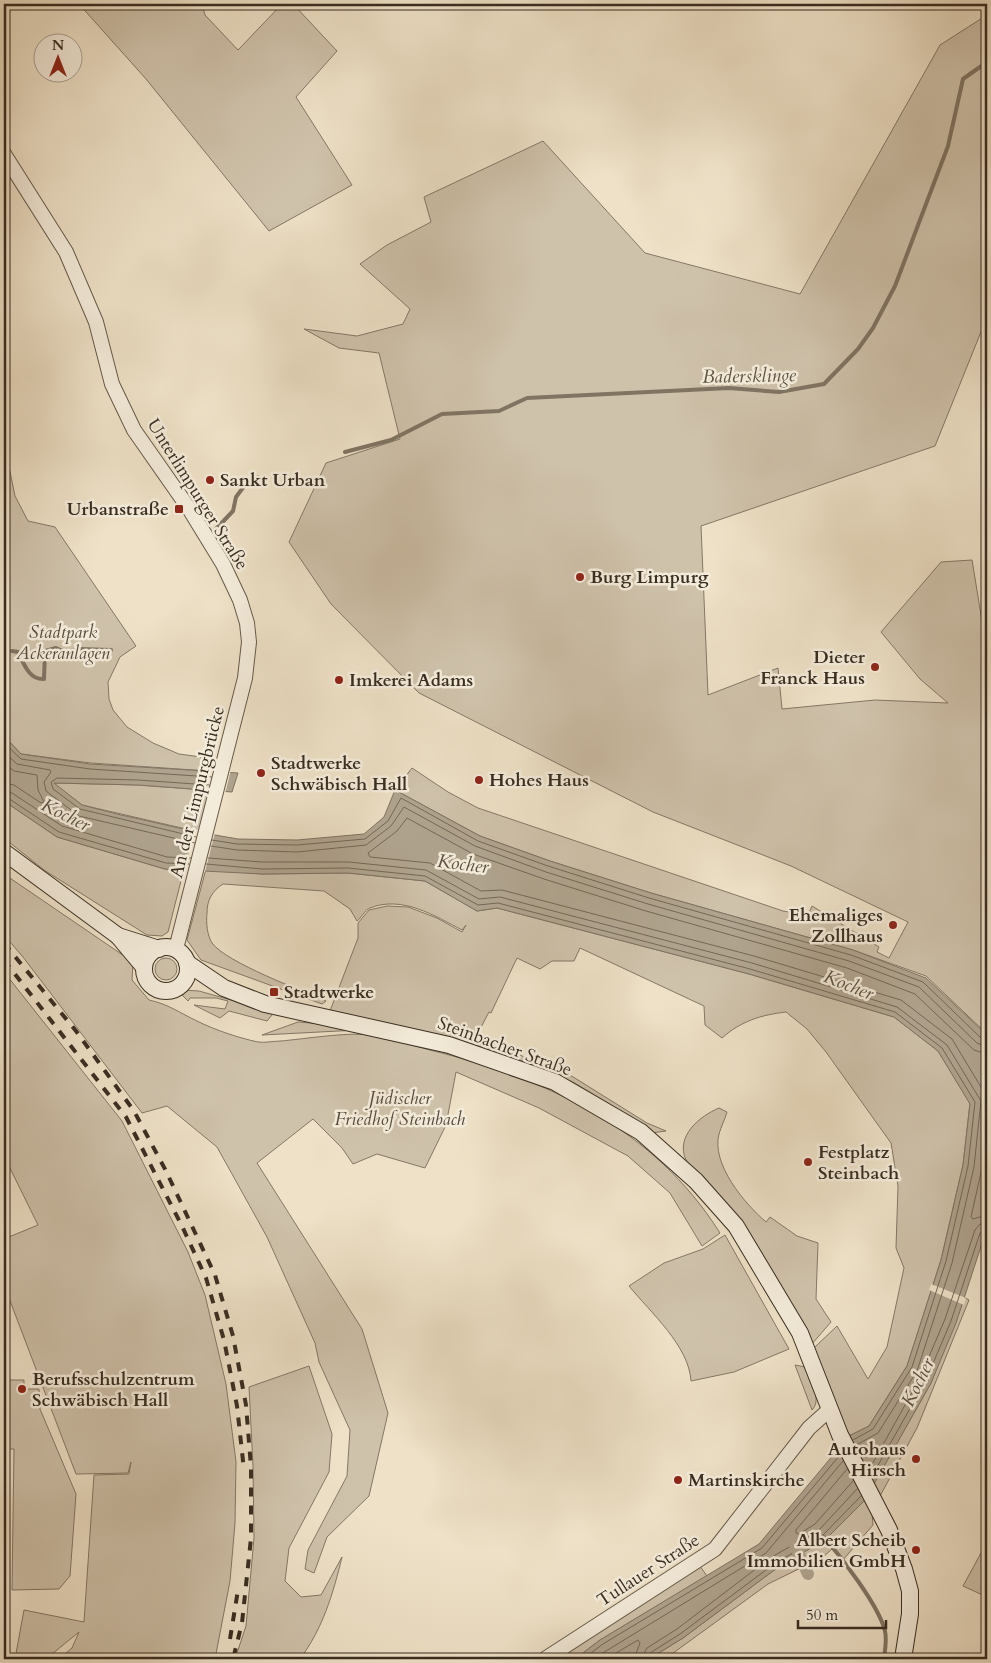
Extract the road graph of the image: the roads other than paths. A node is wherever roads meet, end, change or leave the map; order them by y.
1 (4, 154) edge
2 (249, 642) joint
3 (4, 852) edge
4 (118, 936) junction
5 (159, 948) junction
6 (176, 950) junction
7 (187, 963) junction
8 (144, 966) junction
9 (181, 984) junction
10 (224, 988) junction
11 (830, 1410) junction
12 (545, 1659) edge
13 (903, 1659) edge

1 - 2 street, Unterlimpurger Straße
2 - 6 street, An der Limpurgbrücke
3 - 4 main road
4 - 5 main road
4 - 8 main road
5 - 6 main road
5 - 8 main road
6 - 7 main road
7 - 9 main road
7 - 10 main road, Steinbacher Straße
8 - 9 main road
9 - 10 main road, Steinbacher Straße
10 - 11 main road, Steinbacher Straße
11 - 12 street, Tullauer Straße
11 - 13 main road, Steinbacher Straße

